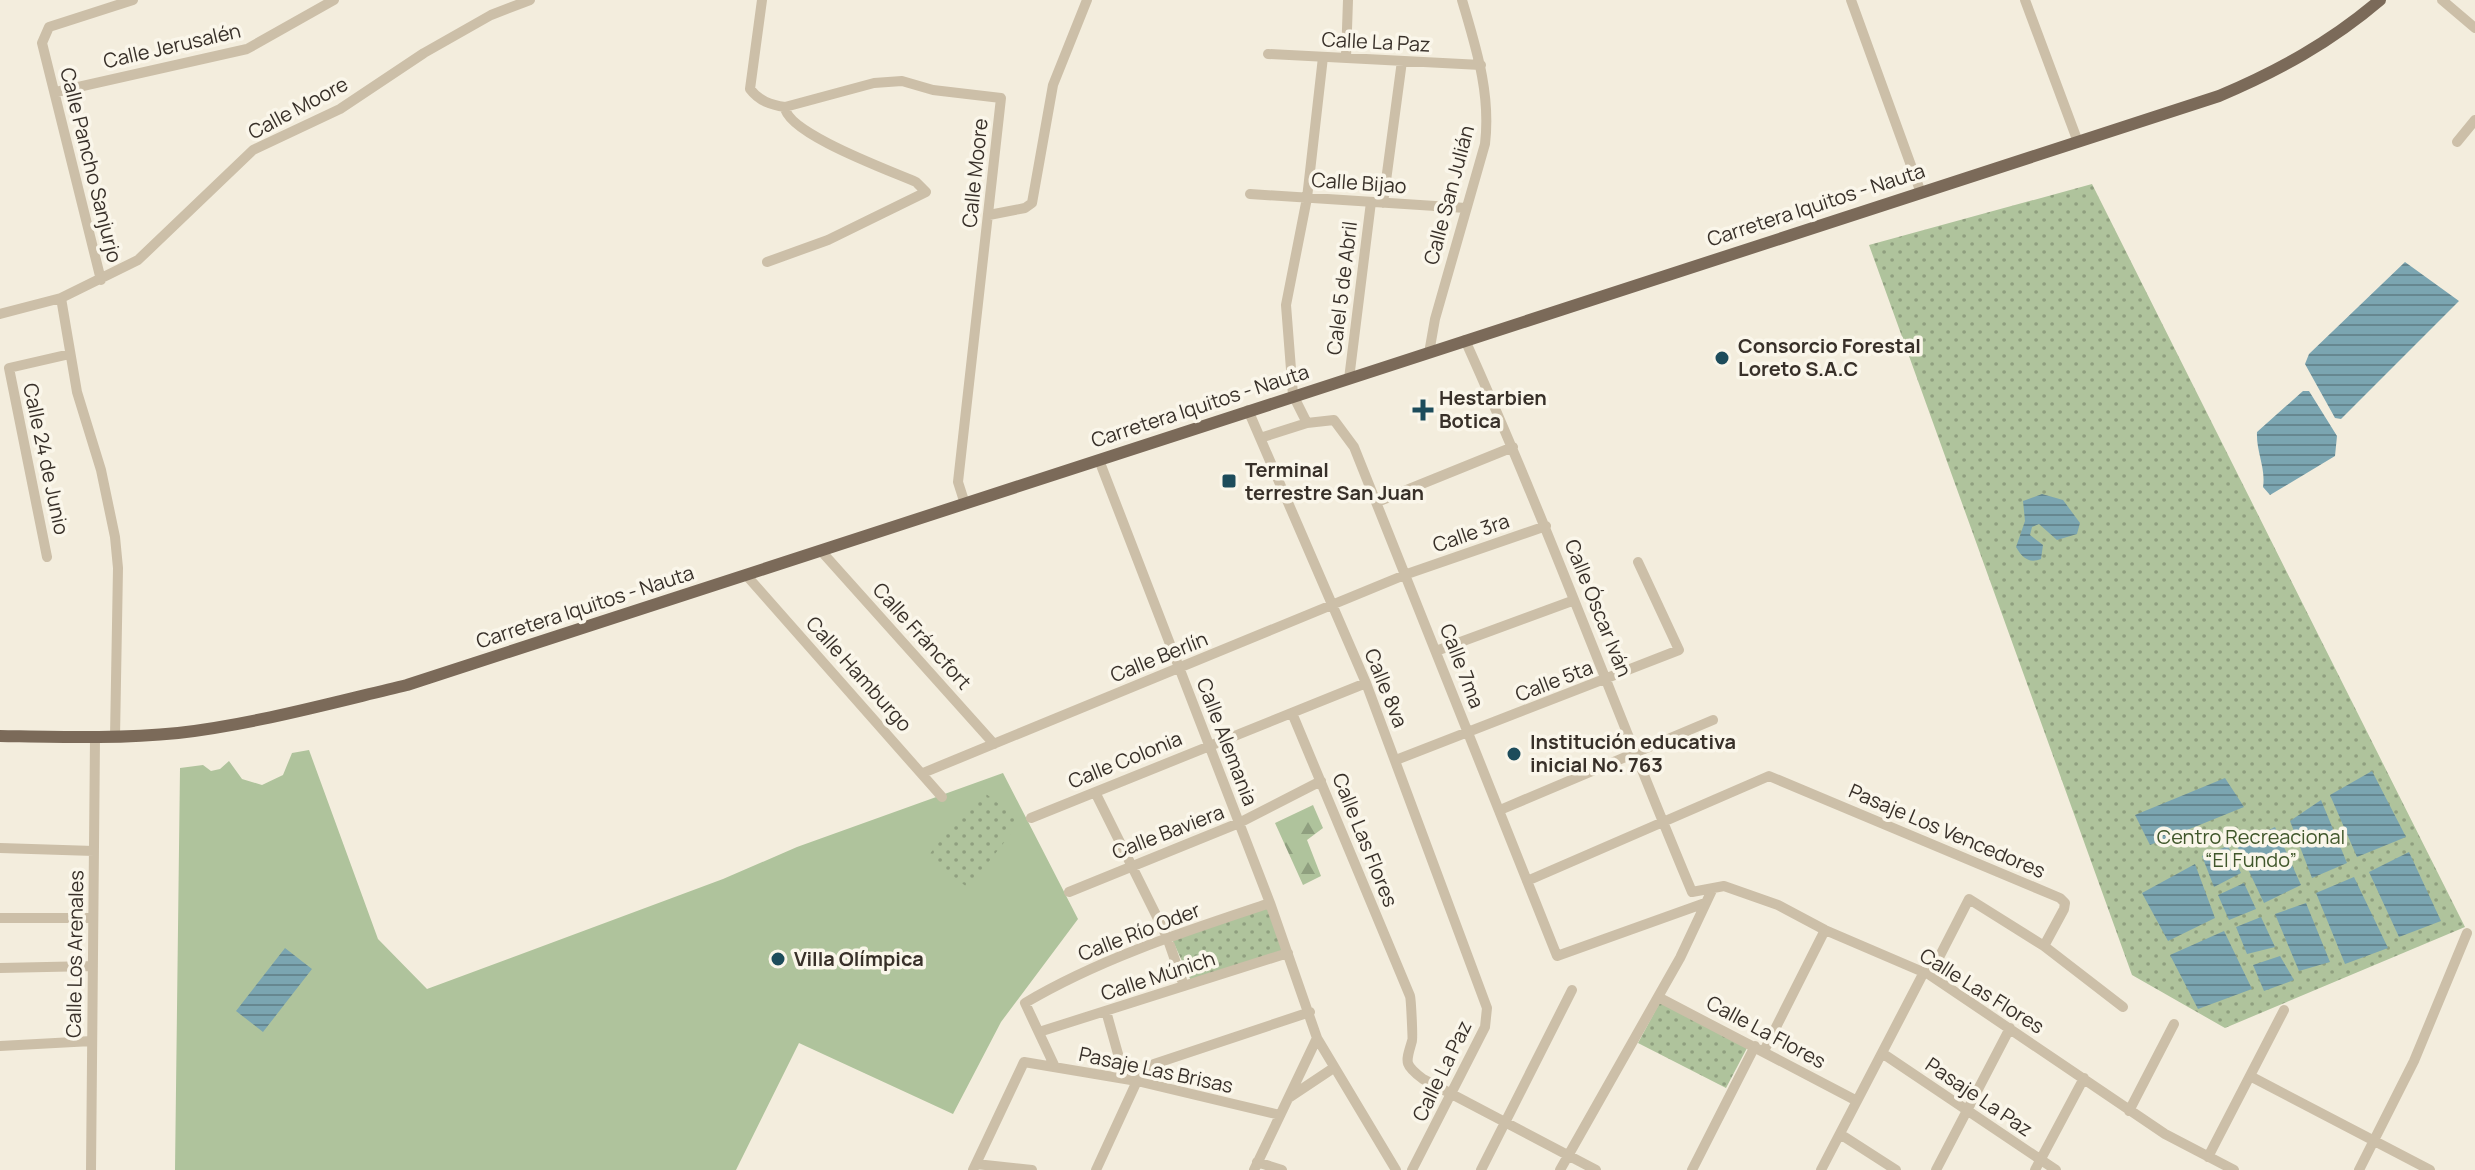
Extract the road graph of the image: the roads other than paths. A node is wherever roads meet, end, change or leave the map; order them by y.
1 (133, 0) edge
2 (334, 0) edge
3 (530, 0) edge
4 (762, 0) edge
5 (1087, 0) edge
6 (1348, 0) edge
7 (1462, 0) edge
8 (1851, 0) edge
9 (2025, 0) edge
10 (2442, 0) edge
11 (2376, 1) edge
12 (2475, 28) edge
13 (1268, 54) dead end
14 (1323, 57) junction
15 (1346, 58) junction
16 (1402, 61) junction
17 (1481, 65) junction
18 (56, 92) junction
19 (785, 107) junction
20 (2475, 120) edge
21 (2078, 142) junction
22 (2457, 142) dead end
23 (1921, 193) junction
24 (1250, 194) dead end
25 (1307, 198) junction
26 (1371, 202) junction
27 (1383, 203) junction
28 (1466, 208) junction
29 (989, 215) junction
30 (767, 262) dead end
31 (101, 280) junction
32 (61, 298) junction
33 (0, 314) edge
34 (1465, 340) junction
35 (1429, 353) junction
36 (70, 354) junction
37 (1349, 379) junction
38 (1293, 395) junction
39 (1248, 410) junction
40 (1307, 423) junction
41 (1260, 438) junction
42 (1513, 447) junction
43 (1099, 460) junction
44 (1377, 502) junction
45 (965, 504) junction
46 (1546, 526) junction
47 (822, 552) junction
48 (47, 557) dead end
49 (1638, 562) dead end
50 (1407, 574) junction
51 (747, 576) junction
52 (1572, 601) junction
53 (1332, 605) junction
54 (1436, 651) junction
55 (1180, 668) junction
56 (1607, 681) junction
57 (1366, 683) junction
58 (1292, 713) junction
59 (1713, 720) dead end
60 (1469, 733) junction
61 (0, 736) edge
62 (115, 737) junction
63 (95, 738) junction
64 (994, 744) junction
65 (1210, 746) junction
66 (1638, 754) junction
67 (1396, 760) junction
68 (923, 773) junction
69 (1321, 781) junction
70 (1095, 792) junction
71 (942, 797) dead end
72 (1500, 810) junction
73 (1031, 818) dead end
74 (1239, 823) junction
75 (1664, 825) junction
76 (0, 848) edge
77 (94, 851) junction
78 (1133, 864) junction
79 (1527, 881) junction
80 (1713, 888) junction
81 (1069, 892) dead end
82 (1692, 892) joint
83 (1270, 903) junction
84 (1705, 903) junction
85 (0, 918) edge
86 (93, 918) junction
87 (1825, 930) junction
88 (2467, 933) dead end
89 (1167, 937) junction
90 (2044, 946) junction
91 (1288, 953) junction
92 (93, 966) junction
93 (0, 968) edge
94 (1927, 974) junction
95 (1477, 984) joint
96 (1184, 986) junction
97 (1572, 990) dead end
98 (1658, 997) junction
99 (2123, 1007) dead end
100 (2284, 1010) dead end
101 (1106, 1011) junction
102 (1310, 1012) junction
103 (2174, 1024) dead end
104 (2010, 1028) junction
105 (1039, 1032) junction
106 (1317, 1038) junction
107 (92, 1041) junction
108 (0, 1046) edge
109 (1759, 1049) junction
110 (1882, 1053) junction
111 (1055, 1067) junction
112 (1332, 1069) junction
113 (2250, 1076) junction
114 (2084, 1078) junction
115 (1125, 1079) junction
116 (1137, 1081) junction
117 (1452, 1096) junction
118 (1288, 1098) junction
119 (1857, 1101) junction
120 (1967, 1110) junction
121 (2129, 1111) junction
122 (1280, 1115) junction
123 (1504, 1125) junction
124 (1840, 1134) junction
125 (2374, 1141) junction
126 (1567, 1157) junction
127 (2208, 1157) junction
128 (2038, 1165) edge
129 (1256, 1166) edge
130 (975, 1167) edge
131 (91, 1170) edge
132 (1032, 1170) edge
133 (1096, 1170) edge
134 (1282, 1170) edge
135 (1396, 1170) edge
136 (1412, 1170) edge
137 (1481, 1170) edge
138 (1560, 1170) edge
139 (1596, 1170) edge
140 (1692, 1170) edge
141 (1821, 1170) edge
142 (1896, 1170) edge
143 (1936, 1170) edge
144 (2056, 1170) edge
145 (2234, 1170) edge
146 (2359, 1170) edge
147 (2430, 1170) edge

1 - 18 street, Calle Pancho Sanjurjo
2 - 18 street, Calle Jerusalén
3 - 31 street, Calle Moore
4 - 19 street
5 - 29 street
6 - 15 street
7 - 17 street, Calle San Julián
8 - 23 street
9 - 21 street
10 - 12 street
11 - 21 main road, Carretera Iquitos - Nauta
13 - 14 street, Calle La Paz
14 - 15 street, Calle La Paz
14 - 25 street
15 - 16 street, Calle La Paz
16 - 17 street, Calle La Paz
16 - 27 street, Calel 5 de Abril
17 - 28 street, Calle San Julián
18 - 31 street, Calle Pancho Sanjurjo
19 - 29 street, Calle Moore
19 - 30 street
20 - 22 street
21 - 23 main road, Carretera Iquitos - Nauta
23 - 34 main road, Carretera Iquitos - Nauta
24 - 25 street, Calle Bijao
25 - 26 street, Calle Bijao
25 - 38 street
26 - 27 street, Calle Bijao
26 - 37 street, Calel 5 de Abril
27 - 28 street, Calle Bijao
28 - 35 street, Calle San Julián
29 - 45 street, Calle Moore
31 - 32 street, Calle Moore
32 - 33 street, Calle Moore
32 - 36 street
34 - 35 main road, Carretera Iquitos - Nauta
34 - 42 street, Calle Óscar Iván
35 - 37 main road, Carretera Iquitos - Nauta
36 - 48 street, Calle 24 de Junio
36 - 62 street
37 - 38 main road, Carretera Iquitos - Nauta
38 - 39 main road, Carretera Iquitos - Nauta
38 - 40 street
39 - 41 street, Calle 8va
39 - 43 main road, Carretera Iquitos - Nauta
40 - 41 street, Calle 7ma
40 - 44 street, Calle 7ma
41 - 53 street, Calle 8va
42 - 44 street
42 - 46 street, Calle Óscar Iván
43 - 45 main road, Carretera Iquitos - Nauta
43 - 55 street, Calle Alemania
44 - 50 street, Calle 7ma
45 - 47 main road, Carretera Iquitos - Nauta
46 - 50 street, Calle 3ra
46 - 52 street, Calle Óscar Iván
47 - 51 main road, Carretera Iquitos - Nauta
47 - 64 street, Calle Fráncfort
49 - 56 street, Calle 5ta
50 - 53 street, Calle Berlín
50 - 54 street, Calle 7ma
51 - 62 main road, Carretera Iquitos - Nauta
51 - 68 street, Calle Hamburgo
52 - 54 street
52 - 56 street, Calle Óscar Iván
53 - 55 street, Calle Berlín
53 - 57 street, Calle 8va
54 - 60 street, Calle 7ma
55 - 64 street, Calle Berlín
55 - 65 street, Calle Alemania
56 - 60 street, Calle 5ta
56 - 66 street, Calle Óscar Iván
57 - 58 street, Calle Colonia
57 - 67 street, Calle 8va
58 - 65 street, Calle Colonia
58 - 69 street, Calle Las Flores
59 - 66 street
60 - 67 street, Calle 5ta
60 - 72 street, Calle 7ma
61 - 63 main road, Carretera Iquitos - Nauta
62 - 63 main road, Carretera Iquitos - Nauta
63 - 77 street, Calle Los Arenales
64 - 68 street, Calle Berlín
65 - 70 street, Calle Colonia
65 - 74 street, Calle Alemania
66 - 72 street
66 - 75 street, Calle Óscar Iván
67 - 95 street, Calle 8va
68 - 71 street, Calle Hamburgo
69 - 74 street, Calle Baviera
69 - 117 street, Calle Las Flores
70 - 73 street, Calle Colonia
70 - 78 street
72 - 79 street, Calle 7ma
74 - 78 street, Calle Baviera
74 - 83 street, Calle Alemania
75 - 79 street
75 - 82 street, Calle Óscar Iván
75 - 90 street, Pasaje Los Vencedores
76 - 77 street
77 - 86 street, Calle Los Arenales
78 - 81 street, Calle Baviera
78 - 89 street
79 - 84 street, Calle 7ma
80 - 82 street, Calle Las Flores
80 - 84 street
80 - 87 street, Calle Las Flores
83 - 89 street, Calle Río Oder
83 - 91 street, Calle Alemania
84 - 98 street
85 - 86 street
86 - 92 street, Calle Los Arenales
87 - 94 street, Calle Las Flores
87 - 109 street
88 - 125 street
89 - 96 street
89 - 105 street, Calle Río Oder
90 - 94 street
90 - 99 street
91 - 96 street, Calle Múnich
91 - 102 street, Calle Alemania
92 - 93 street
92 - 107 street, Calle Los Arenales
94 - 104 street, Calle Las Flores
94 - 110 street
95 - 117 street, Calle La Paz
96 - 101 street, Calle Múnich
97 - 123 street
98 - 109 street, Calle La Flores
98 - 126 street
100 - 113 street
101 - 105 street, Calle Múnich
101 - 115 street
102 - 106 street, Calle Alemania
102 - 116 street
103 - 121 street
104 - 114 street, Calle Las Flores
104 - 120 street
105 - 111 street
106 - 112 street, Calle Alemania
106 - 118 street
107 - 108 street
107 - 131 street, Calle Los Arenales
109 - 119 street, Calle La Flores
109 - 140 street
110 - 119 street
110 - 120 street, Pasaje La Paz
111 - 115 street, Pasaje Las Brisas
111 - 130 street, Pasaje Las Brisas
112 - 118 street
112 - 135 street, Calle Alemania
113 - 125 street
113 - 127 street
114 - 121 street, Calle Las Flores
114 - 128 street
115 - 116 street, Pasaje Las Brisas
116 - 122 street, Pasaje Las Brisas
116 - 133 street
117 - 123 street
117 - 136 street, Calle La Paz
118 - 122 street
119 - 124 street
120 - 128 street, Pasaje La Paz
120 - 143 street
121 - 127 street, Calle Las Flores
122 - 129 street
123 - 126 street
123 - 137 street
124 - 141 street
124 - 142 street
125 - 146 street
125 - 147 street
126 - 138 street
126 - 139 street
127 - 145 street, Calle Las Flores
128 - 144 street, Pasaje La Paz
129 - 134 street
130 - 132 street

